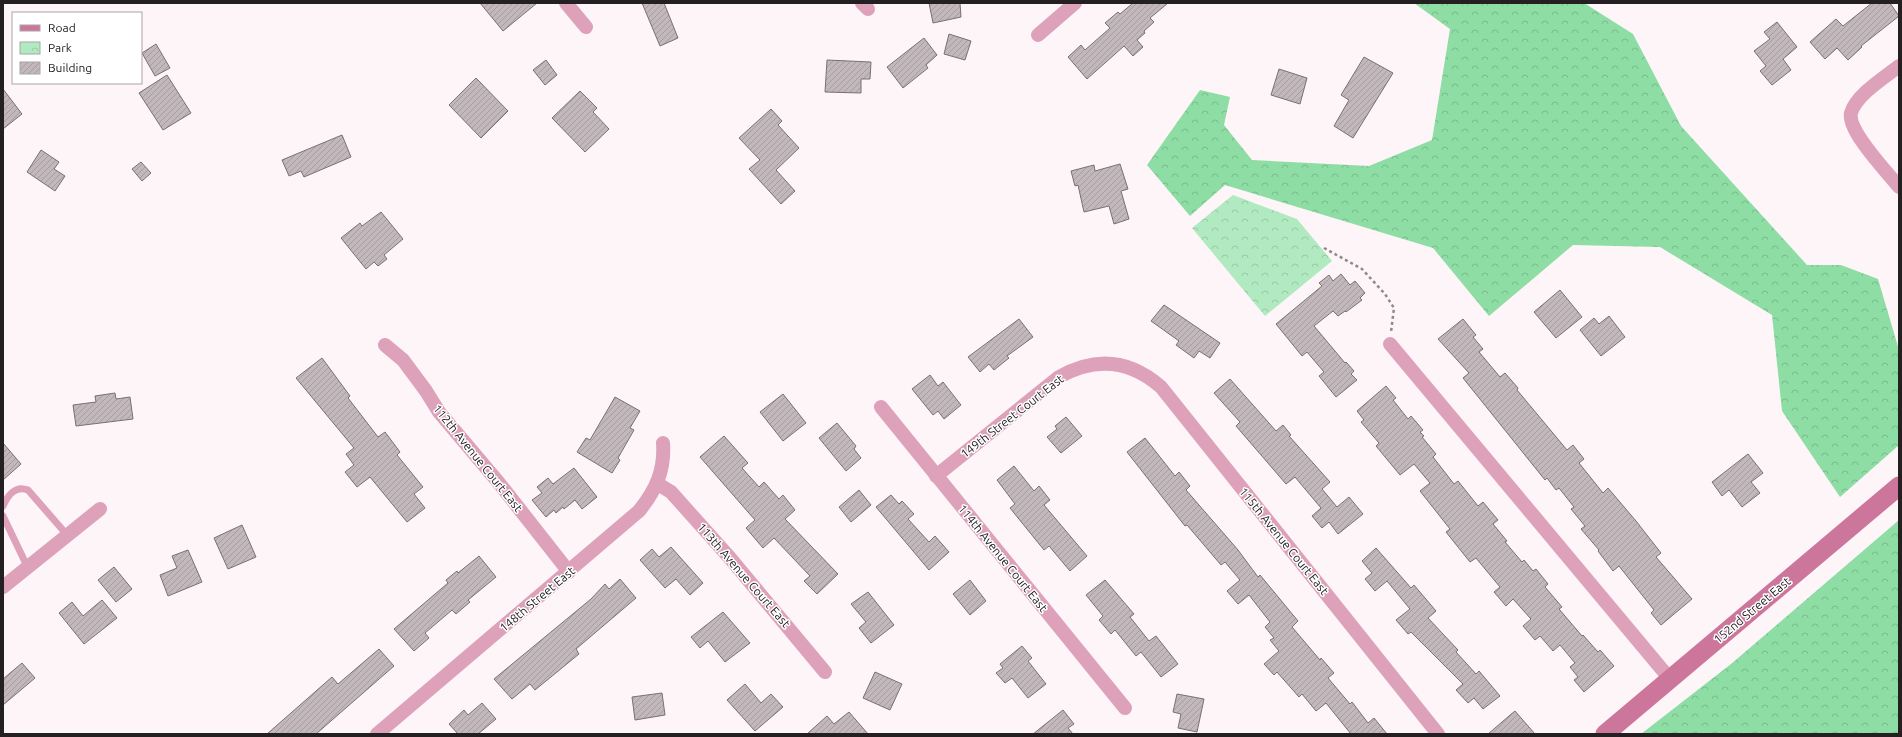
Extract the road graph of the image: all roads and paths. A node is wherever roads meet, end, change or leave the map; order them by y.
1 (566, 3) edge
2 (1075, 3) edge
3 (586, 27) dead end
4 (1038, 35) dead end
5 (1899, 66) edge
6 (1899, 187) edge
7 (1324, 248) dead end
8 (1390, 344) joint
9 (385, 346) dead end
10 (1117, 364) joint
11 (881, 407) dead end
12 (663, 443) dead end
13 (936, 476) junction
14 (658, 484) junction
15 (1899, 486) edge
16 (3, 506) edge
17 (100, 509) dead end
18 (3, 516) edge
19 (68, 536) junction
20 (27, 566) junction
21 (569, 572) junction
22 (3, 587) edge
23 (825, 672) dead end
24 (1670, 679) junction
25 (1125, 708) dead end
26 (377, 734) edge
27 (1438, 734) edge
28 (1605, 734) edge

1 - 3 street
2 - 4 street
5 - 6 street
7 - 8 path
8 - 24 street
9 - 21 street, 112th Avenue Court East
10 - 13 street, 149th Street Court East
10 - 27 street, 115th Avenue Court East
11 - 13 street, 114th Avenue Court East
12 - 14 street, 148th Street East
13 - 25 street, 114th Avenue Court East
14 - 21 street, 148th Street East
14 - 23 street, 113th Avenue Court East
15 - 24 main road, 152nd Street East
16 - 19 lane
17 - 19 street
18 - 20 lane
19 - 20 street
20 - 22 street
21 - 26 street, 148th Street East
24 - 28 main road, 152nd Street East

